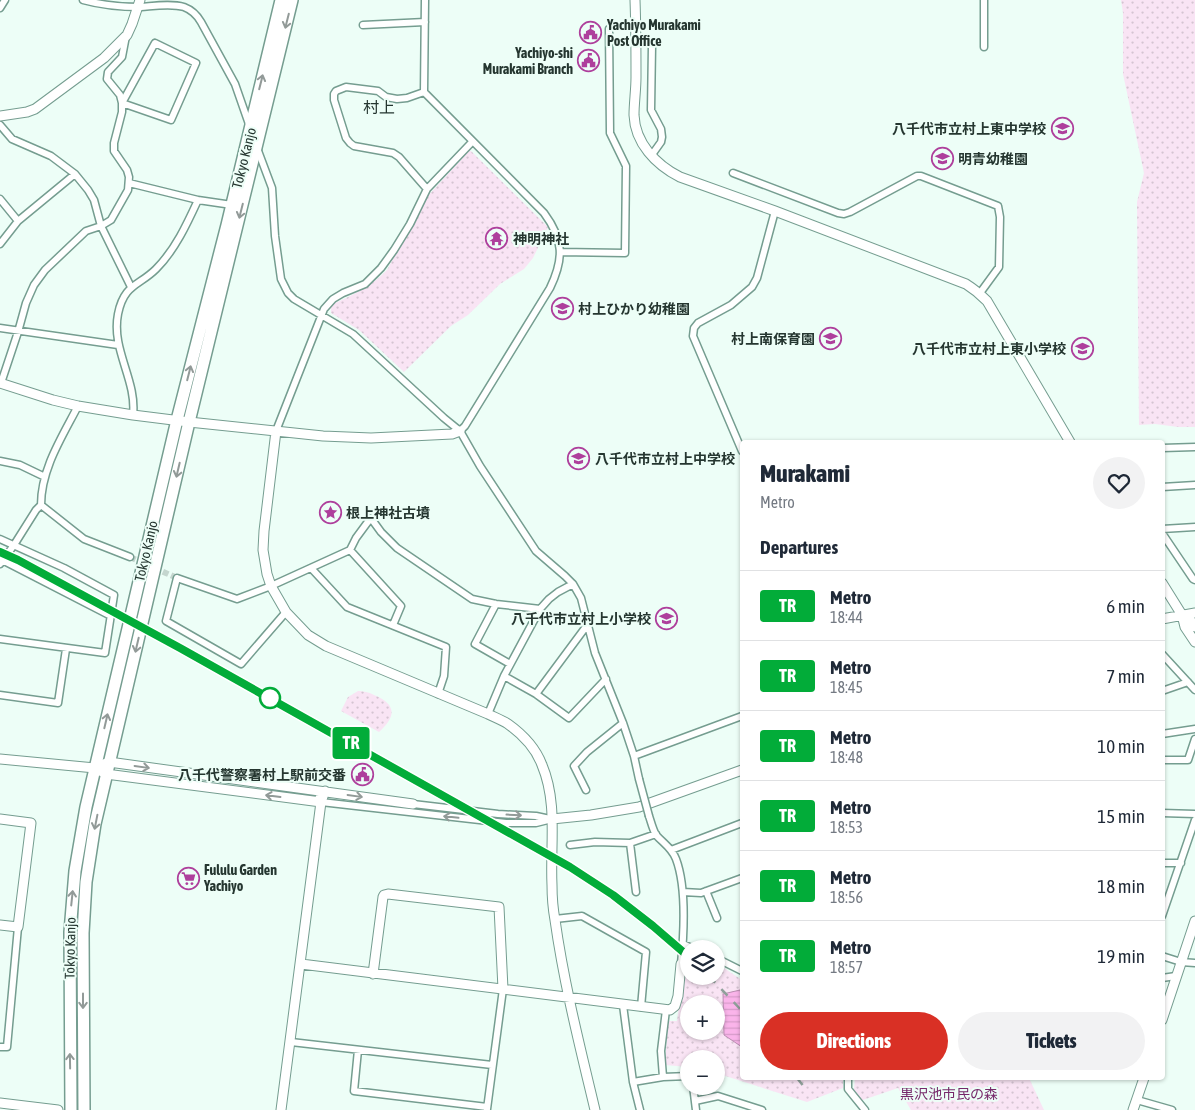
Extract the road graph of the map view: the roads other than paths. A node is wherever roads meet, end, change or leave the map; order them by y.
1 (5, 0) edge
2 (83, 0) edge
3 (189, 0) edge
4 (281, 0) edge
5 (292, 0) edge
6 (425, 0) edge
7 (635, 0) edge
8 (984, 0) edge
9 (108, 2) edge
10 (173, 3) edge
11 (139, 4) edge
12 (0, 8) edge
13 (188, 9) junction
14 (424, 22) junction
15 (363, 25) dead end
16 (609, 29) dead end
17 (126, 35) junction
18 (652, 46) dead end
19 (984, 47) dead end
20 (424, 92) junction
21 (122, 103) junction
22 (0, 116) edge
23 (0, 125) edge
24 (251, 130) junction
25 (472, 142) junction
26 (257, 146) junction
27 (651, 156) junction
28 (75, 174) junction
29 (733, 174) dead end
30 (129, 183) junction
31 (427, 189) junction
32 (0, 199) edge
33 (198, 200) junction
34 (232, 205) junction
35 (775, 211) junction
36 (18, 221) junction
37 (101, 226) junction
38 (0, 244) edge
39 (560, 252) junction
40 (131, 287) junction
41 (980, 293) junction
42 (321, 314) junction
43 (0, 328) edge
44 (18, 332) junction
45 (118, 345) junction
46 (0, 383) edge
47 (78, 406) junction
48 (133, 415) junction
49 (177, 420) junction
50 (189, 422) junction
51 (276, 431) junction
52 (460, 431) junction
53 (1069, 440) edge
54 (740, 446) edge
55 (1195, 447) edge
56 (1165, 448) edge
57 (0, 461) edge
58 (45, 476) junction
59 (1195, 485) edge
60 (1165, 487) edge
61 (41, 505) junction
62 (1195, 527) edge
63 (1165, 529) edge
64 (1165, 537) edge
65 (0, 539) edge
66 (14, 544) junction
67 (350, 550) junction
68 (130, 557) tunnel mouth
69 (1, 561) edge
70 (311, 568) junction
71 (1195, 580) edge
72 (573, 584) junction
73 (271, 586) junction
74 (1165, 588) edge
75 (496, 604) junction
76 (540, 610) junction
77 (286, 612) junction
78 (1195, 613) edge
79 (1182, 615) junction
80 (111, 616) junction
81 (1165, 618) edge
82 (588, 624) junction
83 (393, 625) junction
84 (1195, 627) edge
85 (0, 639) edge
86 (1195, 642) edge
87 (66, 649) junction
88 (1165, 657) edge
89 (510, 664) junction
90 (504, 676) junction
91 (606, 679) junction
92 (1188, 682) junction
93 (1165, 690) edge
94 (1195, 690) edge
95 (438, 694) junction
96 (536, 694) junction
97 (0, 696) edge
98 (488, 714) junction
99 (740, 717) edge
100 (624, 723) junction
101 (1195, 729) edge
102 (1165, 734) edge
103 (1195, 739) edge
104 (634, 756) junction
105 (0, 759) edge
106 (1165, 760) edge
107 (95, 768) junction
108 (108, 768) junction
109 (740, 771) edge
110 (586, 790) dead end
111 (322, 791) junction
112 (321, 802) junction
113 (414, 804) joint
114 (1165, 813) edge
115 (1195, 814) edge
116 (0, 819) edge
117 (552, 819) junction
118 (1195, 820) edge
119 (740, 825) edge
120 (656, 834) junction
121 (630, 843) junction
122 (570, 845) dead end
123 (672, 850) junction
124 (1165, 863) edge
125 (1180, 863) junction
126 (740, 879) edge
127 (706, 891) junction
128 (636, 892) dead end
129 (683, 892) junction
130 (1165, 906) edge
131 (717, 918) dead end
132 (555, 919) junction
133 (1195, 921) edge
134 (0, 925) edge
135 (18, 927) junction
136 (683, 940) edge
137 (1165, 957) edge
138 (725, 962) edge
139 (1181, 962) junction
140 (1195, 963) edge
141 (301, 964) junction
142 (740, 970) edge
143 (374, 974) junction
144 (680, 975) edge
145 (1176, 976) junction
146 (1165, 978) edge
147 (503, 989) junction
148 (569, 998) junction
149 (623, 1005) junction
150 (641, 1007) junction
151 (666, 1010) junction
152 (1165, 1011) edge
153 (291, 1042) junction
154 (0, 1046) edge
155 (358, 1050) junction
156 (492, 1065) junction
157 (680, 1076) edge
158 (663, 1077) junction
159 (848, 1080) edge
160 (1143, 1080) edge
161 (633, 1082) junction
162 (694, 1095) edge
163 (1137, 1100) junction
164 (695, 1101) junction
165 (0, 1103) edge
166 (487, 1108) edge
167 (747, 1108) edge
168 (58, 1110) edge
169 (70, 1110) edge
170 (84, 1110) edge
171 (282, 1110) edge
172 (595, 1110) edge
173 (640, 1110) edge
174 (696, 1110) edge
175 (762, 1110) edge
176 (865, 1110) edge
177 (1133, 1110) edge
178 (1172, 1110) edge

1 - 12 street
2 - 9 street
3 - 13 street
24 -> 4 highway, Tokyo Kanjo
5 -> 26 highway, Tokyo Kanjo
6 - 14 street
7 - 27 street
8 - 19 street
9 - 11 street
10 - 11 street
10 - 13 street
11 - 17 street
13 - 24 street
14 - 15 street
14 - 20 street
16 - 39 street
17 - 21 street
17 - 22 street
18 - 27 street
20 - 25 street
20 - 31 street
21 - 21 street
21 - 30 street
23 - 28 street
24 - 26 street
24 - 34 highway, Tokyo Kanjo
25 - 31 street
25 - 39 street
26 - 42 street
26 -> 50 highway, Tokyo Kanjo
27 - 35 street
28 - 36 street
28 - 37 street
29 - 41 street
30 - 33 street
30 - 37 street
31 - 42 street
32 - 36 street
33 - 34 street
33 - 40 street
49 -> 34 highway, Tokyo Kanjo
35 - 41 street
35 - 54 street
36 - 38 street
37 - 40 street
37 - 44 street
39 - 52 street
40 - 45 street
41 - 53 street
42 - 51 street
42 - 52 street
43 - 44 street
44 - 45 street
44 - 46 street
45 - 48 street
46 - 47 street
47 - 48 street
47 - 58 street
48 - 49 street
49 - 50 street
107 -> 49 highway, Tokyo Kanjo
50 - 51 street
50 -> 108 highway, Tokyo Kanjo
51 - 52 street
51 - 73 street
52 - 72 street
55 - 56 street
57 - 58 street
58 - 61 street
59 - 60 street
61 - 66 street
61 - 68 street
62 - 63 street
64 - 71 street
65 - 66 street
66 - 69 street
66 - 80 street
67 - 70 street
67 - 75 street
67 - 83 street
69 - 80 street
70 - 73 street
70 - 83 street
72 - 76 street
72 - 82 street
73 - 77 street
73 - 77 street
74 - 79 street
75 - 76 street
75 - 89 street
76 - 89 street
77 - 95 street
78 - 79 street
79 - 81 street
79 - 84 street
79 - 86 street
80 - 87 street
82 - 91 street
82 - 96 street
83 - 95 street
85 - 87 street
87 - 97 street
88 - 92 street
89 - 90 street
90 - 96 street
90 - 98 street
91 - 96 street
91 - 100 street
92 - 93 street
92 - 94 street
95 - 98 street
98 - 117 street
99 - 104 street
100 - 104 street
100 - 110 street
101 - 102 street
103 - 106 street
104 - 120 street, bridge
105 - 107 street
107 - 108 street
169 -> 107 highway, Tokyo Kanjo
108 -> 111 street
112 -> 108 street
108 -> 170 highway, Tokyo Kanjo
109 - 117 street
111 - 112 street
111 -> 113 street
117 -> 112 street
112 - 141 street
113 -> 117 street
114 - 115 street
116 - 135 street
117 - 132 street
118 - 125 street
119 - 123 street
120 - 121 street
120 - 123 street
121 - 122 street
121 - 128 street
123 - 129 street
124 - 125 street
125 - 130 street
126 - 127 street
127 - 129 street
127 - 131 street
129 - 136 street
132 - 148 street
132 - 150 street
133 - 139 street
134 - 135 street
135 - 154 street
137 - 139 street
138 - 142 street
139 - 140 street
139 - 145 street
141 - 143 street
141 - 153 street
143 - 147 street
143 - 147 street
144 - 151 street
145 - 146 street
145 - 152 street
147 - 148 street
147 - 156 street
148 - 149 street
148 - 172 street
149 - 150 street
149 - 161 street
150 - 151 street
151 - 158 street
153 - 155 street
153 - 171 street
155 - 156 street
155 - 166 street
156 - 166 street
157 - 158 street
158 - 161 street
159 - 176 street
160 - 163 street
161 - 173 street
162 - 164 street
163 - 177 street
163 - 178 street
164 - 167 street
164 - 174 street
165 - 168 street
167 - 175 street

